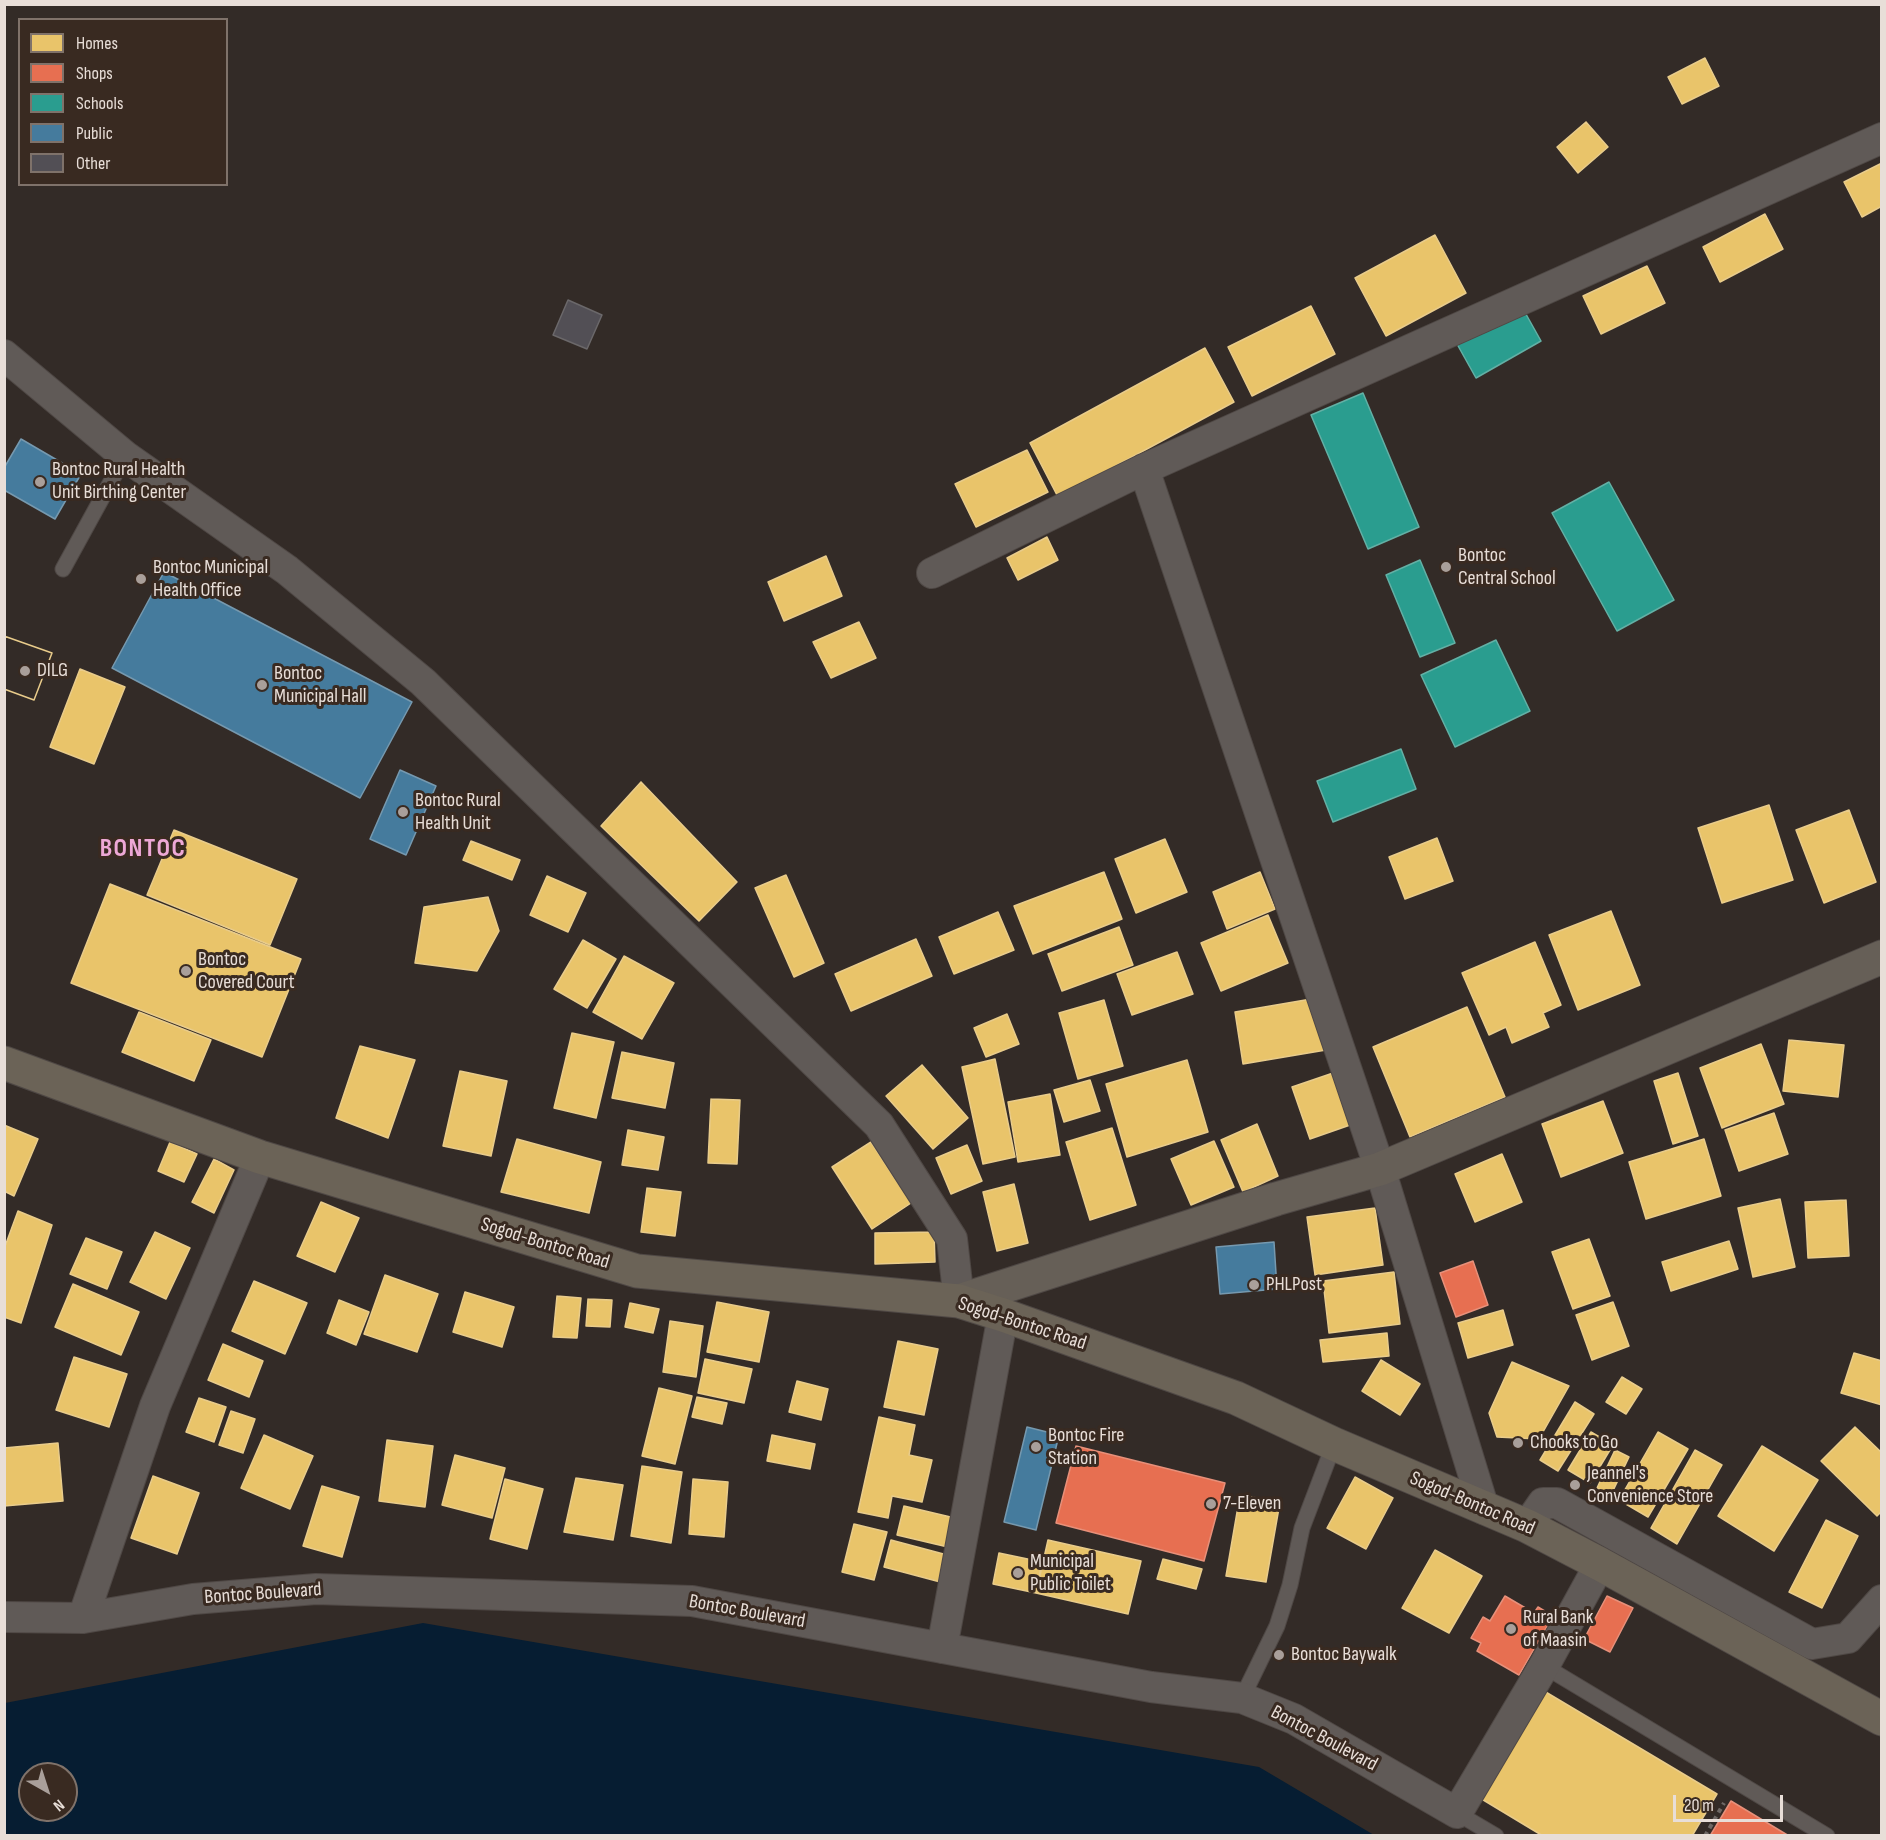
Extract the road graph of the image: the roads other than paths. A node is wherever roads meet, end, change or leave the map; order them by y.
1 (1881, 138) edge
2 (4, 355) edge
3 (124, 456) junction
4 (1143, 469) junction
5 (63, 569) dead end
6 (932, 573) dead end
7 (1881, 957) edge
8 (4, 1063) edge
9 (260, 1157) junction
10 (1380, 1169) junction
11 (959, 1301) junction
12 (1003, 1315) junction
13 (1334, 1444) junction
14 (1484, 1509) junction
15 (1527, 1526) junction
16 (1600, 1564) junction
17 (1881, 1600) edge
18 (4, 1617) edge
19 (83, 1618) junction
20 (942, 1648) junction
21 (1544, 1666) junction
22 (1242, 1698) junction
23 (1881, 1719) edge
24 (1457, 1813) junction
25 (1496, 1836) edge
26 (1827, 1836) edge

1 - 4 street
2 - 3 street
3 - 5 lane
3 - 11 street
4 - 6 street
4 - 10 street
7 - 10 street
8 - 9 main road, Sogod-Bontoc Road
9 - 11 main road, Sogod-Bontoc Road
9 - 19 street
10 - 11 street
10 - 14 street
11 - 12 main road, Sogod-Bontoc Road
12 - 13 main road, Sogod-Bontoc Road
12 - 20 street
13 - 14 main road, Sogod-Bontoc Road
13 - 22 lane
14 - 15 main road, Sogod-Bontoc Road
15 - 16 main road, Sogod-Bontoc Road
15 - 17 street
16 - 21 street
16 - 23 main road, Sogod-Bontoc Road
18 - 19 street, Bontoc Boulevard
19 - 20 street, Bontoc Boulevard
20 - 22 street, Bontoc Boulevard
21 - 24 street
21 - 26 lane
22 - 24 street, Bontoc Boulevard
24 - 25 lane

